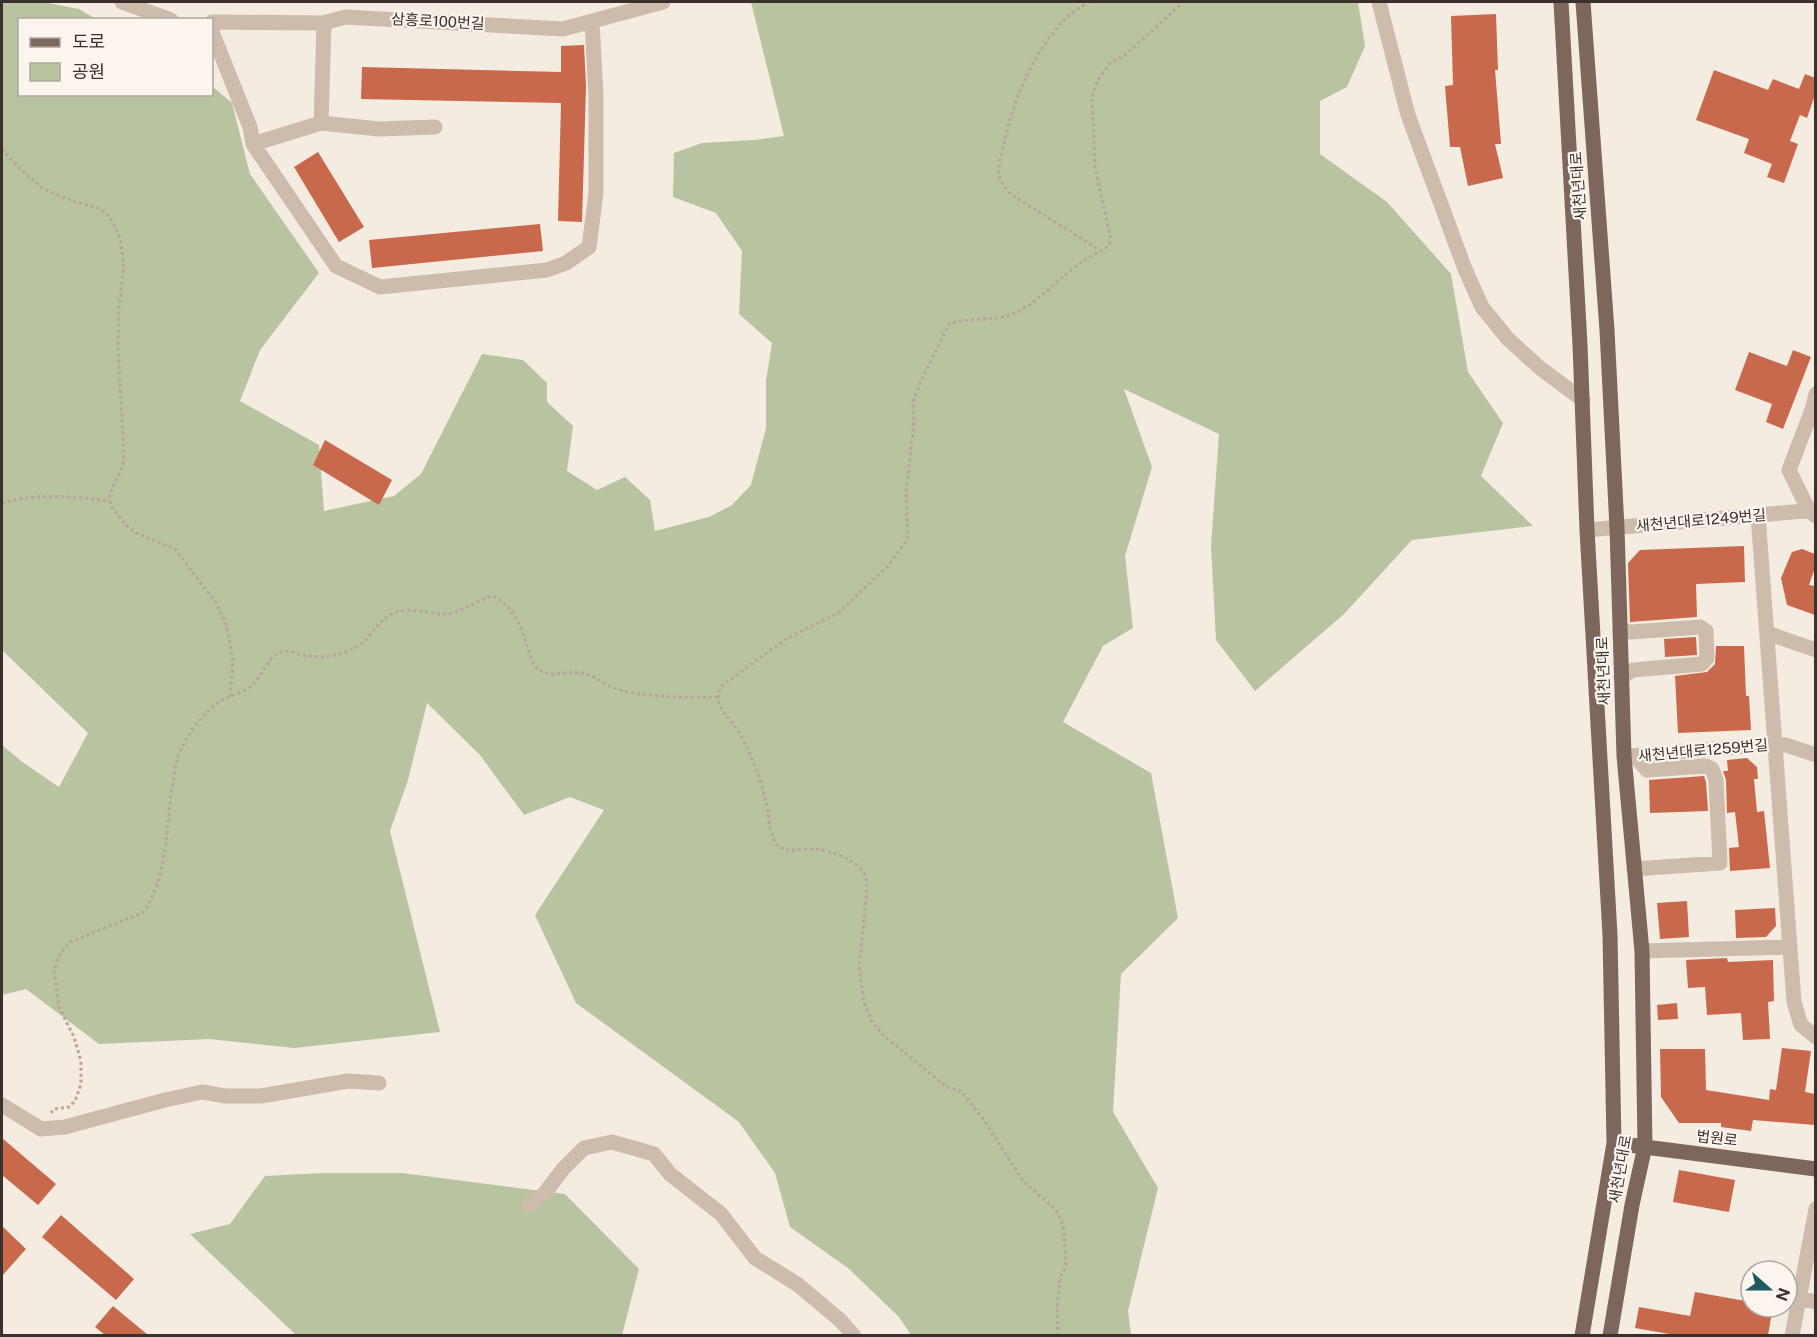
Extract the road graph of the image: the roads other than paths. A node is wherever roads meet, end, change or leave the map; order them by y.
1 (122, 2) edge
2 (350, 2) edge
3 (663, 2) edge
4 (1378, 2) edge
5 (1561, 2) edge
6 (1583, 2) edge
7 (345, 17) junction
8 (166, 18) edge
9 (213, 22) edge
10 (592, 22) junction
11 (324, 23) junction
12 (213, 34) edge
13 (321, 123) junction
14 (435, 127) dead end
15 (253, 144) junction
16 (1815, 394) edge
17 (1583, 400) junction
18 (1813, 512) edge
19 (1758, 515) junction
20 (1617, 528) junction
21 (1587, 530) junction
22 (1620, 631) junction
23 (1767, 633) junction
24 (1815, 650) edge
25 (1622, 677) junction
26 (1775, 744) junction
27 (1629, 756) junction
28 (1815, 756) edge
29 (1634, 869) junction
30 (1790, 947) junction
31 (1642, 951) junction
32 (1815, 1037) edge
33 (379, 1083) dead end
34 (2, 1106) edge
35 (1614, 1143) junction
36 (1645, 1146) junction
37 (1815, 1169) edge
38 (529, 1205) dead end
39 (1815, 1209) edge
40 (1799, 1298) joint
41 (1815, 1302) edge
42 (1795, 1319) edge
43 (854, 1335) edge
44 (1582, 1335) edge
45 (1610, 1335) edge
46 (1792, 1335) edge

1 - 8 street
2 - 7 street
3 - 10 street, 삼흥로100번길
4 - 17 street
5 - 17 main road, 새천년대로
6 - 20 main road, 새천년대로
7 - 10 street, 삼흥로100번길
7 - 11 street, 삼흥로100번길
9 - 11 street, 삼흥로100번길
10 - 15 street
11 - 13 street
12 - 15 street
13 - 14 street
13 - 15 street
16 - 18 street
17 - 21 main road, 새천년대로
18 - 19 street, 새천년대로1249번길
19 - 20 street, 새천년대로1249번길
19 - 23 street
20 - 21 street, 새천년대로1249번길
20 - 22 main road, 새천년대로
21 - 35 main road, 새천년대로
22 - 25 main road, 새천년대로
22 - 25 street
23 - 24 street
23 - 26 street
25 - 27 main road, 새천년대로
26 - 27 street, 새천년대로1259번길
26 - 28 street, 새천년대로1259번길
26 - 30 street
27 - 29 main road, 새천년대로
27 - 29 street
29 - 31 main road, 새천년대로
30 - 31 street
30 - 32 street
31 - 36 main road, 새천년대로
33 - 34 street
35 - 36 main road, 법원로
35 - 44 main road, 새천년대로
36 - 37 main road, 법원로
36 - 45 main road, 새천년대로
38 - 43 street
39 - 40 street
40 - 41 street
42 - 46 street

